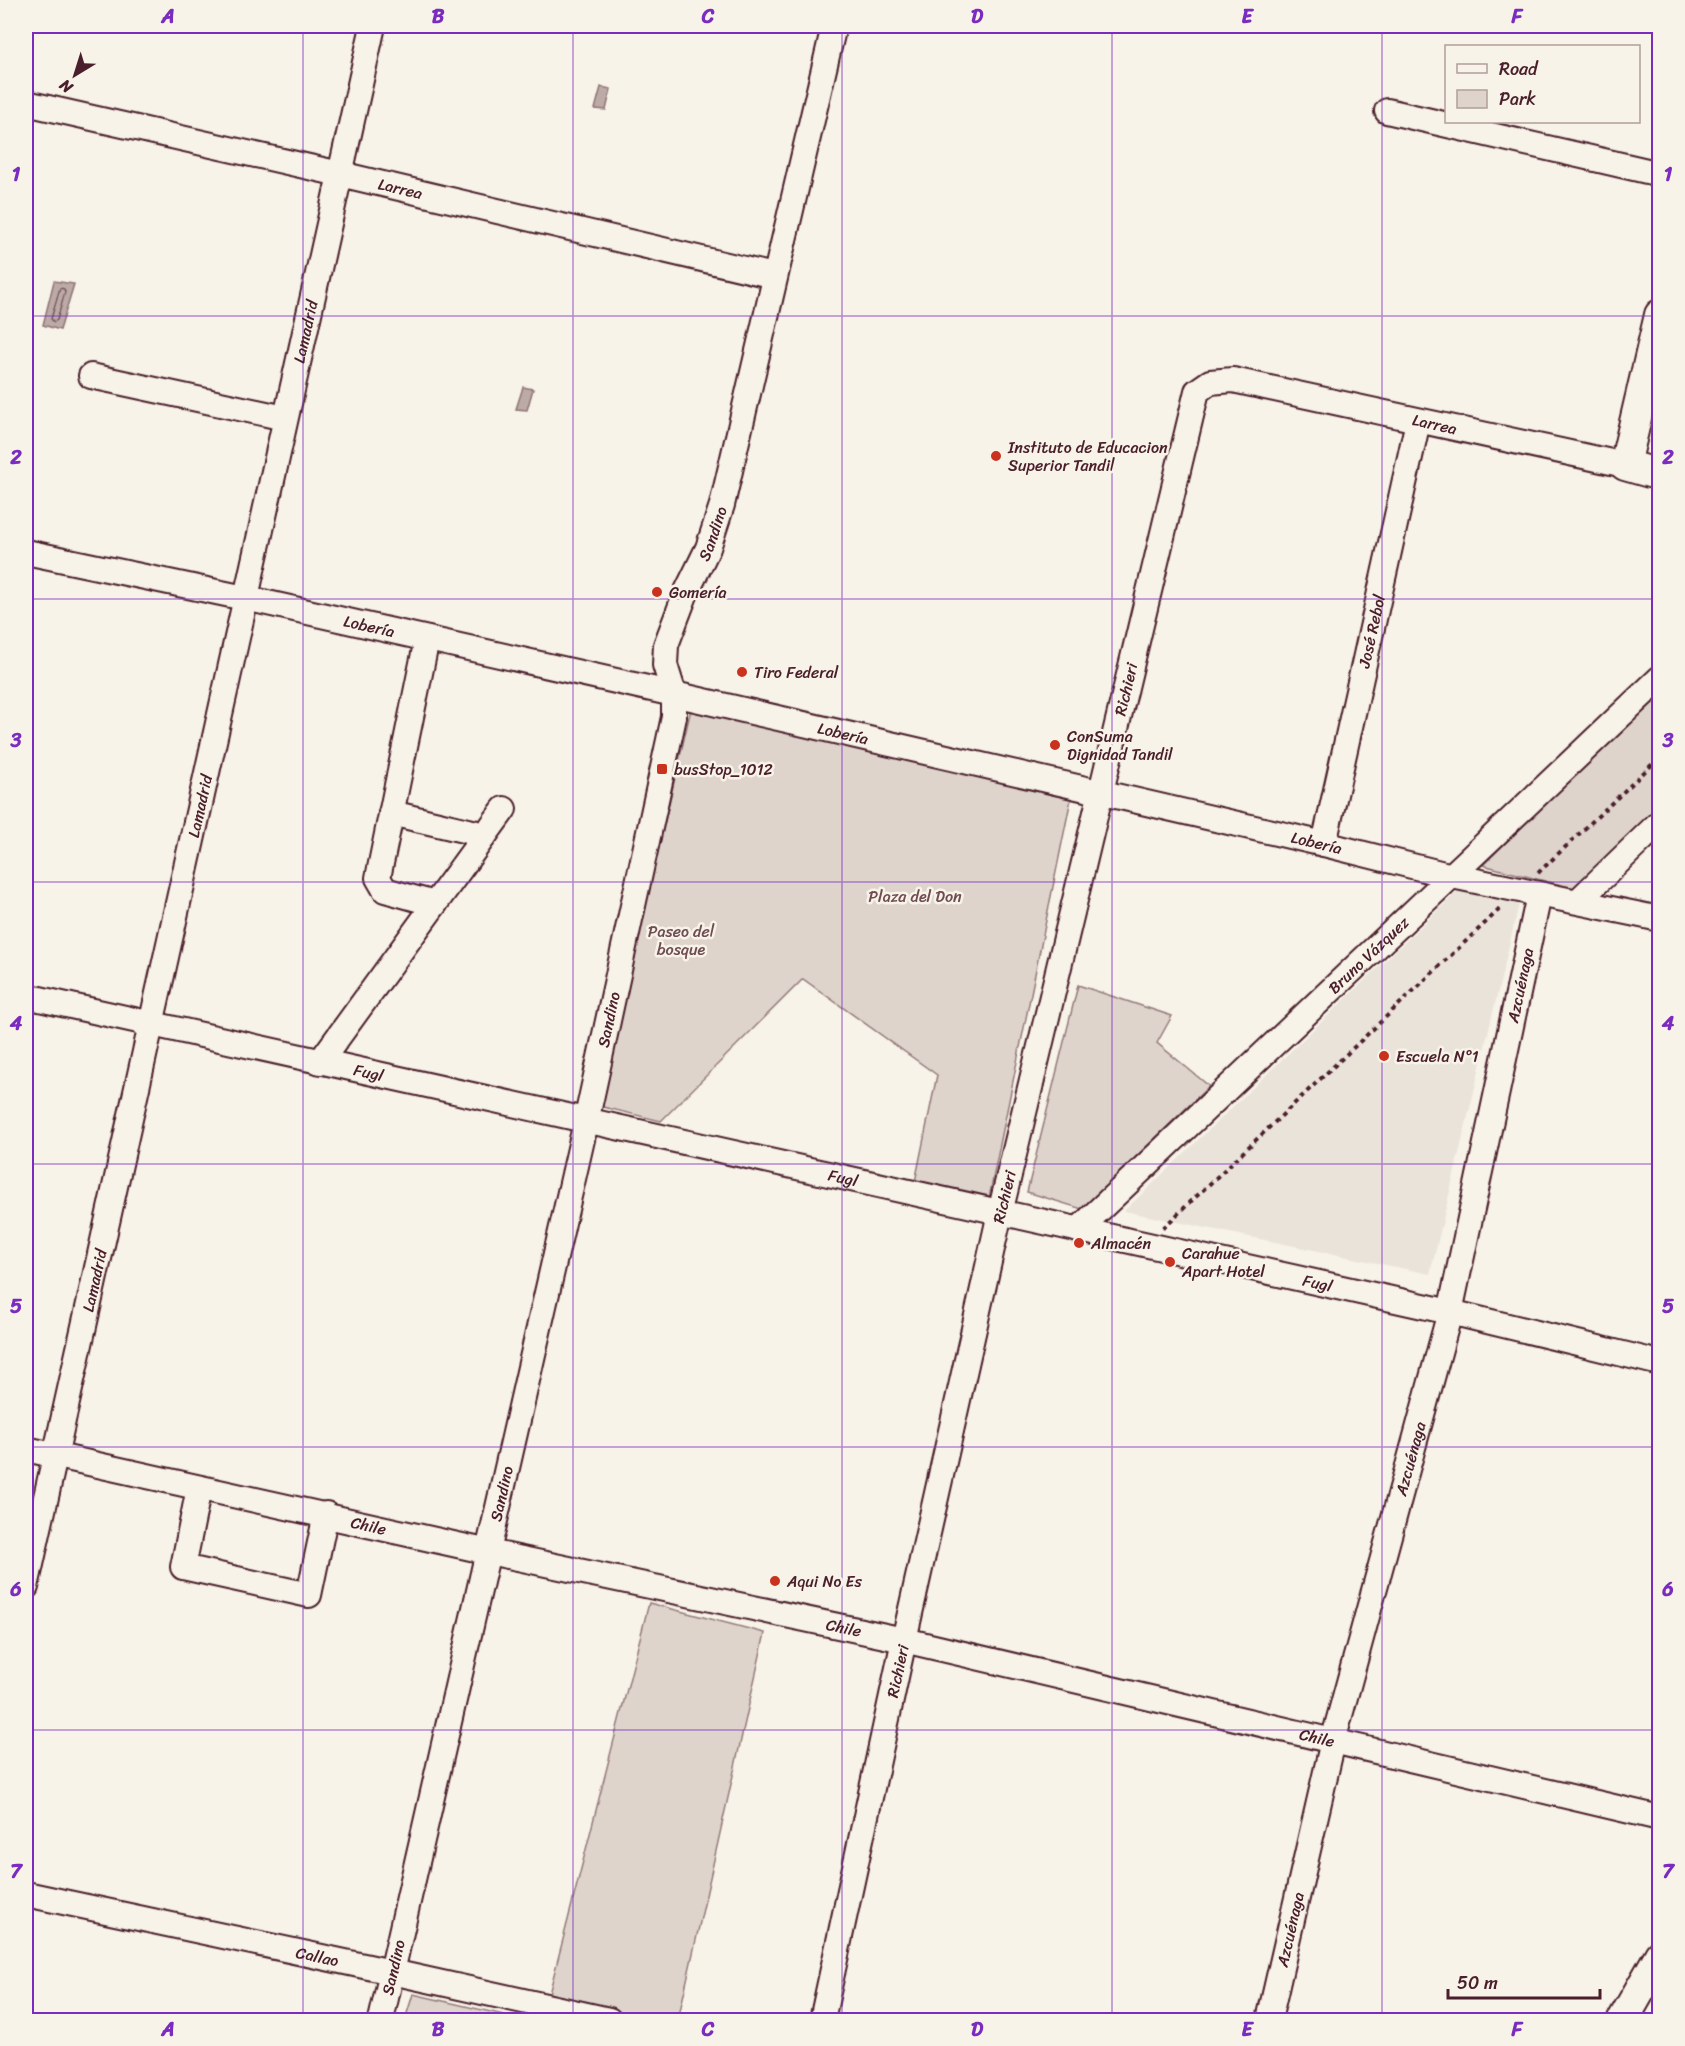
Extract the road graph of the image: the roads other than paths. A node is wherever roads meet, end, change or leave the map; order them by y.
1 (373, 26) edge
2 (834, 26) edge
3 (26, 103) edge
4 (1387, 111) dead end
5 (340, 174) junction
6 (1659, 174) edge
7 (774, 276) junction
8 (1659, 315) edge
9 (91, 376) dead end
10 (1210, 382) joint
11 (285, 418) junction
12 (1418, 421) junction
13 (1625, 465) junction
14 (1659, 475) edge
15 (26, 552) edge
16 (245, 598) junction
17 (427, 639) junction
18 (1659, 678) edge
19 (674, 694) junction
20 (1100, 793) junction
21 (504, 809) dead end
22 (391, 813) junction
23 (1659, 822) edge
24 (485, 835) junction
25 (1324, 844) junction
26 (1452, 876) junction
27 (1529, 893) junction
28 (1578, 901) junction
29 (435, 904) junction
30 (1659, 919) edge
31 (26, 996) edge
32 (150, 1024) junction
33 (320, 1062) junction
34 (586, 1122) junction
35 (1000, 1213) junction
36 (1078, 1230) junction
37 (1450, 1312) junction
38 (1659, 1363) edge
39 (26, 1449) edge
40 (54, 1455) junction
41 (199, 1488) junction
42 (326, 1514) junction
43 (489, 1551) junction
44 (26, 1587) edge
45 (904, 1640) junction
46 (1333, 1741) junction
47 (1659, 1818) edge
48 (26, 1894) edge
49 (1659, 1955) edge
50 (392, 1972) junction
51 (1659, 1996) edge
52 (381, 2020) edge
53 (609, 2020) edge
54 (822, 2020) edge
55 (1269, 2020) edge
56 (1623, 2020) edge
57 (1646, 2020) edge

1 - 5 street, Lamadrid
2 - 7 street, Sandino
3 - 5 street, Larrea
4 - 6 street
5 - 7 street, Larrea
5 - 11 street, Lamadrid
7 - 19 street, Sandino
8 - 13 main road
9 - 11 street
10 - 12 street, Larrea
10 - 20 street, Richieri
11 - 16 street, Lamadrid
12 - 13 street, Larrea
12 - 25 street, José Rebol
13 - 14 main road, Larrea
15 - 16 street, Lobería
16 - 17 street, Lobería
16 - 32 street, Lamadrid
17 - 19 street, Lobería
17 - 22 street
18 - 26 street, Bruno Vázquez
19 - 20 street, Lobería
19 - 34 street, Sandino
20 - 25 street, Lobería
20 - 35 street, Richieri
21 - 24 street
22 - 24 street
22 - 29 street
23 - 28 street
24 - 29 street
25 - 26 street, Lobería
26 - 27 street, Lobería
26 - 36 street, Bruno Vázquez
27 - 28 street, Lobería
27 - 37 street, Azcuénaga
28 - 30 street, Lobería
29 - 33 street
31 - 32 street, Fugl
32 - 33 street, Fugl
32 - 40 street, Lamadrid
33 - 34 street, Fugl
34 - 35 street, Fugl
34 - 43 street, Sandino
35 - 36 street, Fugl
35 - 45 street, Richieri
36 - 37 street, Fugl
37 - 38 street, Fugl
37 - 46 street, Azcuénaga
39 - 40 street, Chile
40 - 41 street, Chile
40 - 44 street, Lamadrid
41 - 42 street, Chile
41 - 42 street
42 - 43 street, Chile
43 - 45 street, Chile
43 - 50 street, Sandino
45 - 46 street, Chile
45 - 54 street, Richieri
46 - 47 street, Chile
46 - 55 street, Azcuénaga
48 - 50 street, Callao
49 - 56 main road
50 - 52 street, Sandino
50 - 53 street, Callao
51 - 57 main road

